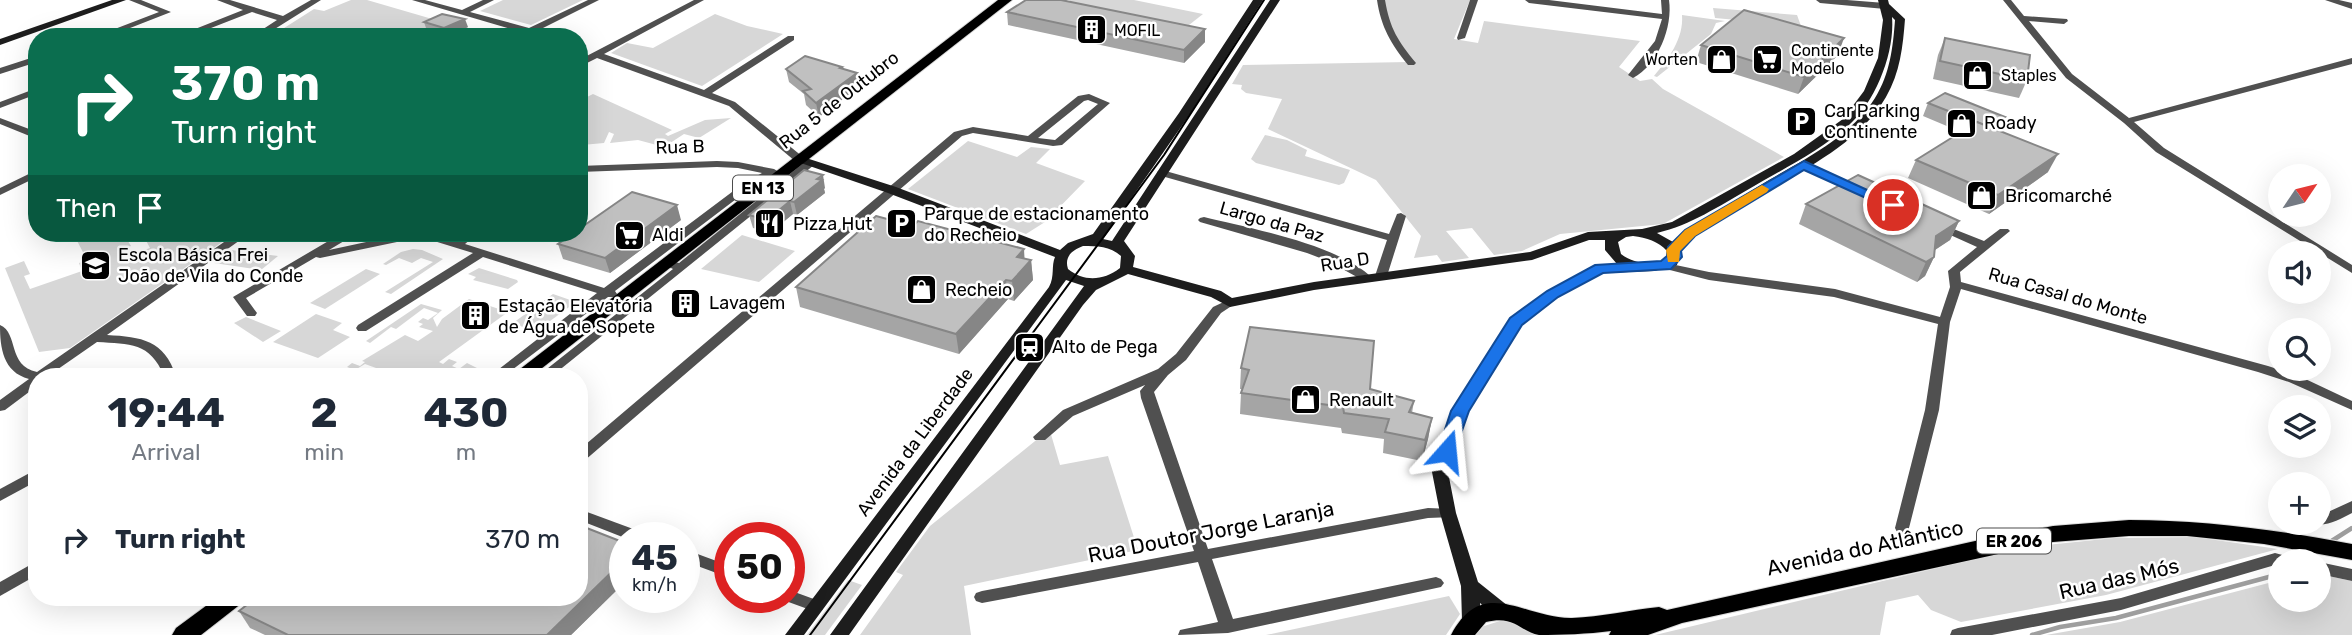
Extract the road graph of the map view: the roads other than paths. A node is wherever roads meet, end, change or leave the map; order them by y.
1 (121, 0) edge
2 (133, 0) edge
3 (221, 0) edge
4 (317, 0) edge
5 (416, 0) edge
6 (490, 0) edge
7 (595, 0) edge
8 (700, 0) edge
9 (1006, 0) edge
10 (1258, 0) edge
11 (1275, 0) edge
12 (1381, 0) edge
13 (1474, 0) edge
14 (1529, 0) edge
15 (1610, 0) edge
16 (1665, 0) edge
17 (1820, 0) edge
18 (2007, 0) edge
19 (2329, 0) edge
20 (1884, 3) edge
21 (2352, 6) edge
22 (250, 10) junction
23 (1610, 10) junction
24 (462, 13) junction
25 (1666, 18) junction
26 (2021, 18) junction
27 (284, 19) junction
28 (2064, 21) dead end
29 (40, 28) edge
30 (123, 28) edge
31 (203, 28) edge
32 (270, 28) edge
33 (518, 28) edge
34 (535, 28) edge
35 (28, 32) edge
36 (791, 37) dead end
37 (1461, 38) dead end
38 (0, 42) edge
39 (597, 55) junction
40 (588, 60) edge
41 (28, 61) edge
42 (2352, 61) edge
43 (1411, 63) dead end
44 (3, 68) edge
45 (1633, 75) dead end
46 (706, 93) junction
47 (28, 94) edge
48 (0, 105) edge
49 (0, 121) edge
50 (2127, 121) junction
51 (28, 132) edge
52 (1030, 139) junction
53 (805, 161) junction
54 (1804, 165) junction
55 (588, 169) edge
56 (776, 173) junction
57 (1162, 173) junction
58 (28, 178) edge
59 (892, 190) junction
60 (0, 192) edge
61 (1870, 195) edge
62 (1401, 216) dead end
63 (1204, 220) dead end
64 (1934, 223) edge
65 (2004, 231) dead end
66 (1643, 233) junction
67 (1392, 238) junction
68 (231, 242) edge
69 (334, 242) edge
70 (380, 242) edge
71 (447, 242) edge
72 (460, 242) edge
73 (1085, 243) junction
74 (456, 245) junction
75 (1612, 245) junction
76 (1984, 246) junction
77 (1123, 250) junction
78 (481, 253) junction
79 (1671, 257) junction
80 (306, 258) junction
81 (1062, 262) junction
82 (674, 266) junction
83 (1636, 266) junction
84 (1126, 269) junction
85 (1600, 269) junction
86 (2352, 270) edge
87 (1381, 276) junction
88 (1366, 278) junction
89 (1104, 281) junction
90 (1956, 287) junction
91 (606, 293) junction
92 (622, 298) junction
93 (1230, 303) junction
94 (251, 313) dead end
95 (612, 314) junction
96 (1944, 322) junction
97 (362, 328) dead end
98 (0, 329) edge
99 (96, 338) junction
100 (51, 368) edge
101 (167, 368) edge
102 (507, 368) edge
103 (532, 368) edge
104 (553, 368) edge
105 (1163, 372) junction
106 (28, 376) edge
107 (28, 385) edge
108 (2352, 406) edge
109 (0, 407) edge
110 (1040, 437) dead end
111 (588, 450) edge
112 (28, 479) edge
113 (0, 496) edge
114 (2352, 506) edge
115 (1448, 513) junction
116 (588, 517) edge
117 (2331, 517) edge
118 (609, 526) edge
119 (1902, 528) dead end
120 (2352, 552) edge
121 (1203, 555) junction
122 (2268, 561) edge
123 (2331, 571) edge
124 (28, 573) edge
125 (2352, 575) edge
126 (1436, 583) dead end
127 (1470, 586) junction
128 (0, 590) edge
129 (982, 597) dead end
130 (805, 602) edge
131 (222, 606) edge
132 (816, 606) junction
133 (1502, 611) junction
134 (1681, 614) junction
135 (1228, 627) junction
136 (1467, 628) edge
137 (1545, 629) edge
138 (184, 635) edge
139 (794, 635) edge
140 (839, 635) edge
141 (1186, 635) edge
142 (1621, 635) edge
143 (1958, 635) edge

1 - 29 street
2 - 30 street
3 - 22 street
4 - 27 street
5 - 24 street
6 - 24 street
7 - 34 street
8 - 39 street
9 - 53 main road, Rua 5 de Outubro / EN 13
10 - 73 street
11 - 57 street
12 - 43 street
13 - 37 street
14 - 23 street
15 - 23 street
16 - 25 street
17 - 20 street
18 - 26 street
19 - 21 street
20 - 54 street
20 - 66 street
22 - 27 street
22 - 31 street
23 - 25 street
24 - 33 street
25 - 45 street
26 - 28 street
26 - 50 street
27 - 32 street
35 - 38 street
36 - 46 street
39 - 40 street
39 - 46 street
41 - 44 street
42 - 50 street
46 - 53 street
47 - 48 street
49 - 51 street
50 - 86 street
52 - 52 street
52 - 59 street
53 - 56 main road, Rua 5 de Outubro / EN 13
53 - 59 street
53 - 82 street, Rua 5 de Outubro
54 - 61 street
54 - 79 street
55 - 56 street, Rua B
56 - 82 main road, Rua 5 de Outubro / EN 13
56 - 91 street, Rua 5 de Outubro
57 - 67 street
57 - 77 street
58 - 60 street
59 - 81 street
59 - 111 street
62 - 67 street
63 - 88 street, Largo da Paz
64 - 76 street
65 - 76 street
66 - 75 street
66 - 79 street
67 - 87 street
68 - 99 street
69 - 80 street
70 - 80 street
71 - 74 street
72 - 74 street
73 - 77 street
73 - 81 street
74 - 78 street
75 - 83 street
75 - 85 street
75 - 87 street, Rua D
76 - 90 street
77 - 84 street
78 - 91 street
78 - 97 street
79 - 83 street
79 - 96 street
80 - 94 street
81 - 89 street
81 - 132 street, Avenida da Liberdade
82 - 92 main road, Rua 5 de Outubro / EN 13
82 - 95 street, Rua 5 de Outubro
83 - 85 street
84 - 89 street
84 - 93 street
85 - 115 street
87 - 88 street, Rua D
88 - 93 street, Rua D
89 - 140 street
90 - 96 street
90 - 108 street, Rua Casal do Monte
91 - 92 street
91 - 102 street, Rua 5 de Outubro
92 - 95 main road, Rua 5 de Outubro / EN 13
93 - 105 street
95 - 103 main road, Rua 5 de Outubro / EN 13
95 - 104 street, Rua 5 de Outubro
96 - 119 street
98 - 106 street
99 - 100 street
99 - 101 street
105 - 110 street
105 - 121 street
107 - 109 street
112 - 113 street
114 - 117 street
115 - 121 street, Rua Doutor Jorge Laranja
115 - 127 street
116 - 118 street
120 - 134 main road, Avenida do Atlântico / ER 206
121 - 129 street, Rua Doutor Jorge Laranja
121 - 135 street
122 - 143 street, Rua das Mós
123 - 125 street
124 - 128 street
126 - 135 street
127 - 133 street
127 - 136 street
130 - 132 street
131 - 138 main road
132 - 139 street, Avenida da Liberdade
133 - 136 main road
133 - 137 main road, ER 206
134 - 137 main road, Avenida do Atlântico / ER 206
134 - 142 main road, Avenida do Atlântico / ER 206
135 - 141 street

